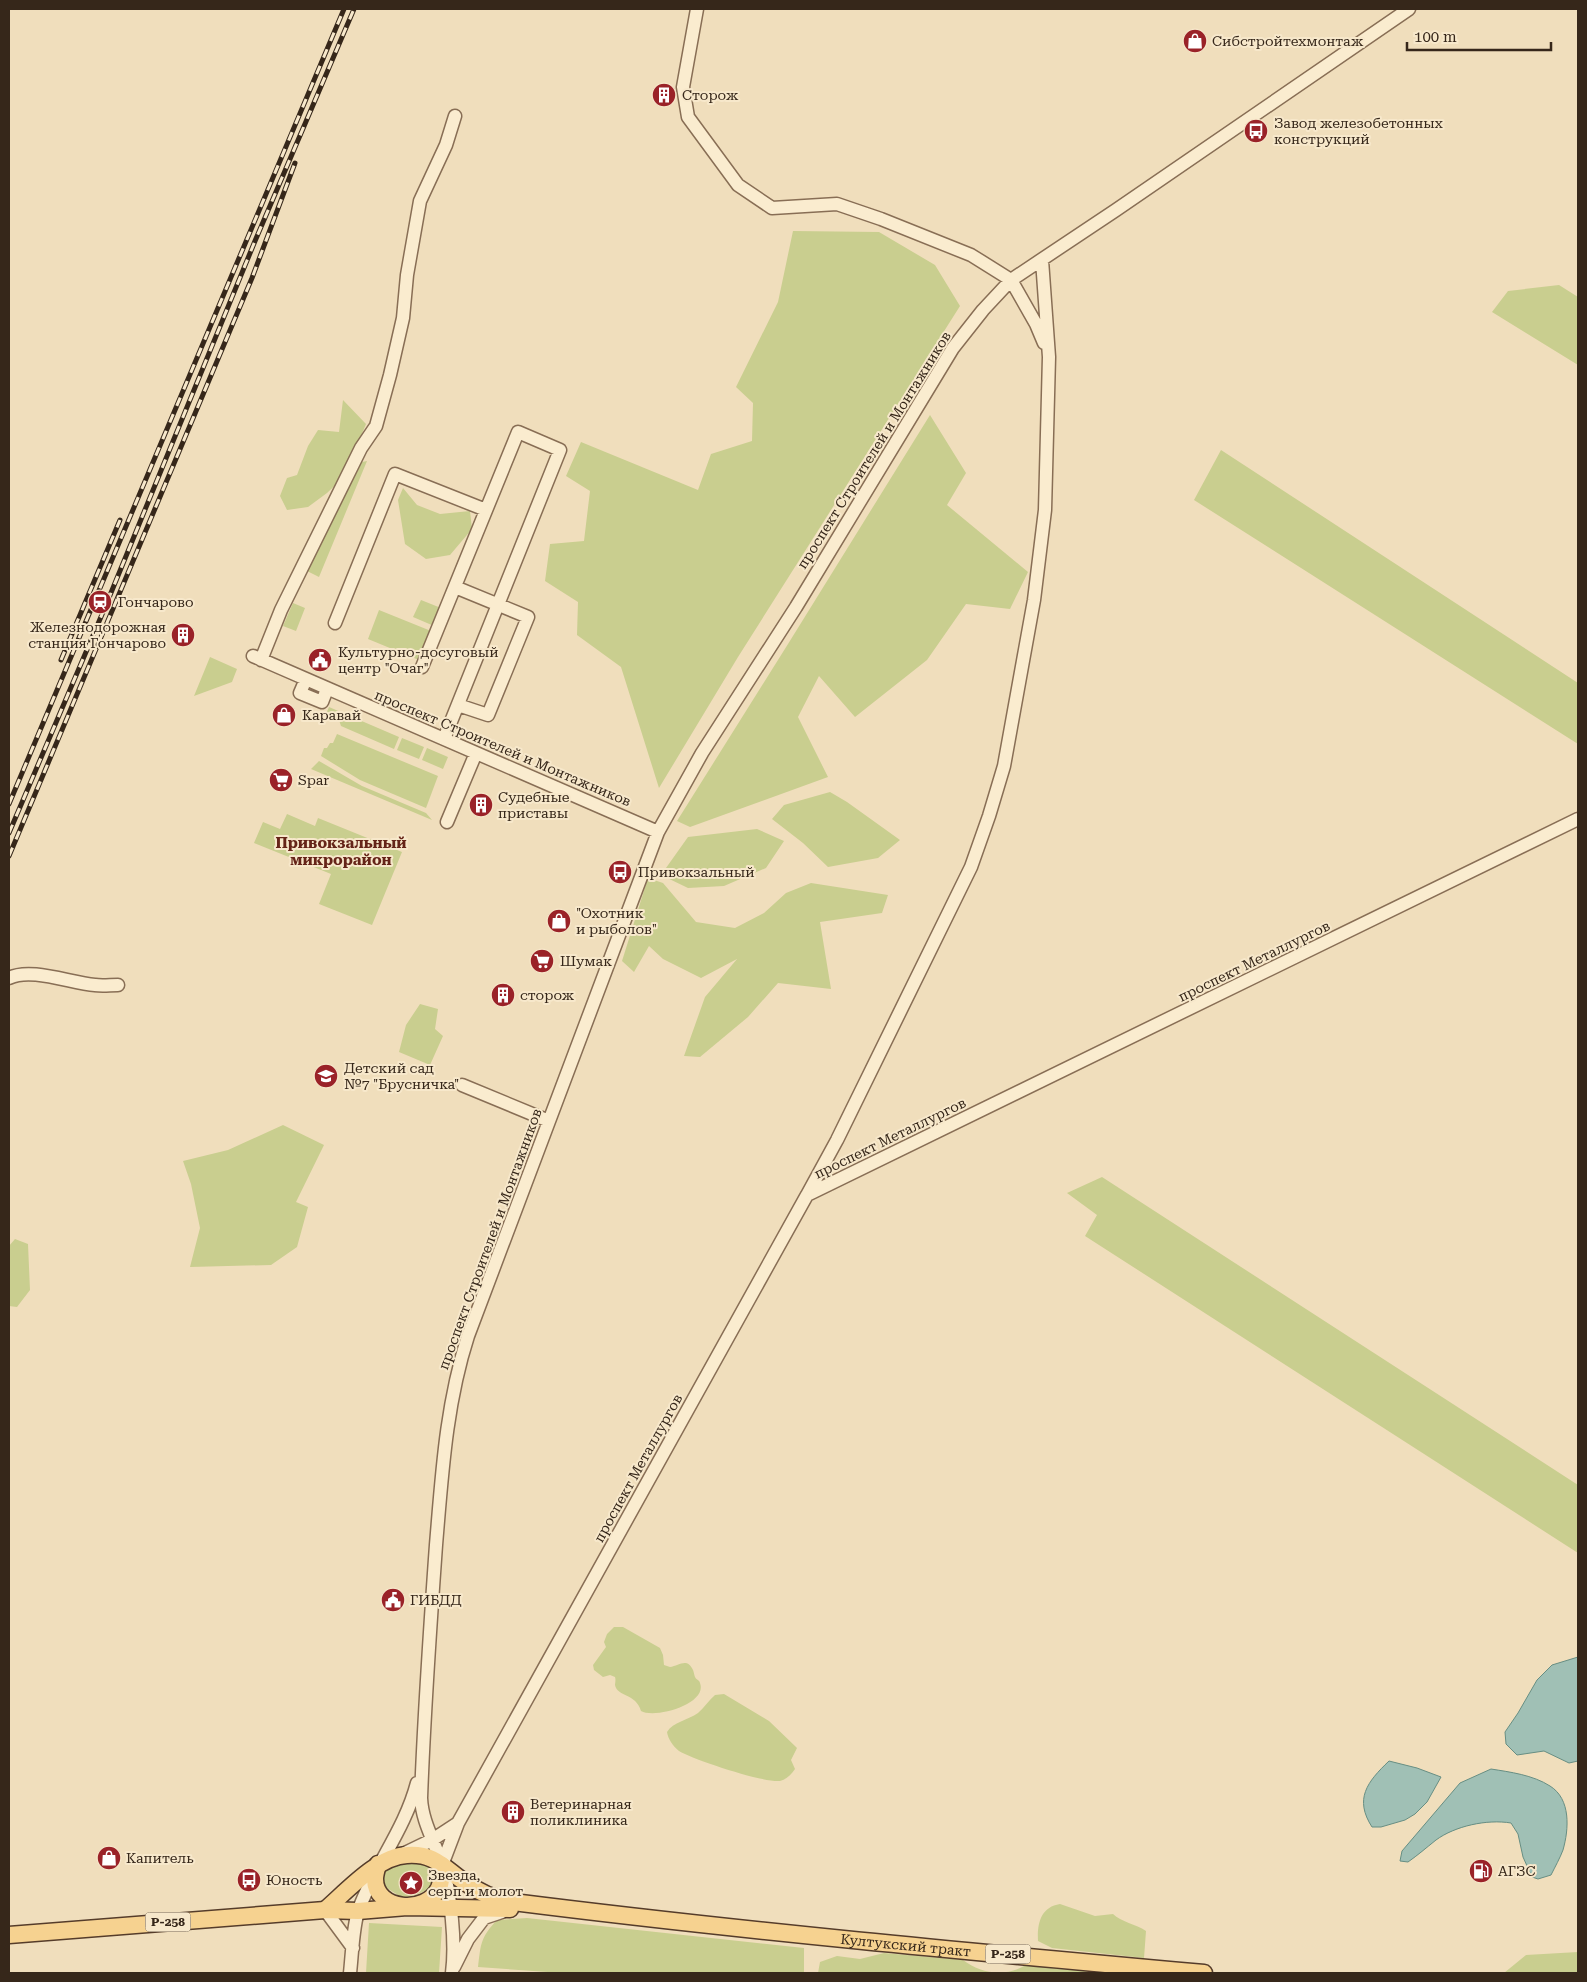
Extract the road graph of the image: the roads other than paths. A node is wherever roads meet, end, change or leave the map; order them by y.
1 (697, 9) edge
2 (1409, 9) edge
3 (455, 116) dead end
4 (1042, 260) junction
5 (1011, 280) junction
6 (1049, 357) junction
7 (486, 510) junction
8 (455, 587) junction
9 (497, 604) junction
10 (335, 623) dead end
11 (422, 667) dead end
12 (458, 704) junction
13 (444, 739) junction
14 (476, 753) junction
15 (1578, 819) edge
16 (447, 822) dead end
17 (658, 832) junction
18 (9, 978) edge
19 (118, 986) dead end
20 (462, 1085) dead end
21 (549, 1120) junction
22 (806, 1195) junction
23 (422, 1764) junction
24 (458, 1823) junction
25 (432, 1840) junction
26 (400, 1855) junction
27 (378, 1864) junction
28 (442, 1865) junction
29 (407, 1907) junction
30 (451, 1909) junction
31 (516, 1909) junction
32 (325, 1910) junction
33 (358, 1911) junction
34 (607, 1914) junction
35 (9, 1935) edge
36 (353, 1948) junction
37 (452, 1971) edge
38 (350, 1973) edge
39 (1204, 1973) edge

1 - 5 street
2 - 4 street, проспект Строителей и Монтажников
3 - 13 street, проспект Строителей и Монтажников
4 - 5 street, проспект Строителей и Монтажников
4 - 6 street
5 - 6 street
5 - 17 street, проспект Строителей и Монтажников
6 - 22 street
7 - 8 street
7 - 9 street
7 - 10 street
8 - 9 street
8 - 11 street
9 - 12 street
9 - 12 street
12 - 13 street
13 - 14 street, проспект Строителей и Монтажников
14 - 16 street
14 - 17 street, проспект Строителей и Монтажников
15 - 22 street, проспект Металлургов
17 - 21 street, проспект Строителей и Монтажников
18 - 19 street
20 - 21 street
21 - 23 street, проспект Строителей и Монтажников
22 - 24 street, проспект Металлургов
23 - 25 street, проспект Строителей и Монтажников
23 - 27 street, проспект Строителей и Монтажников
24 - 25 street, проспект Металлургов
24 - 28 street, проспект Металлургов
25 - 26 street, проспект Металлургов
25 - 28 street, проспект Строителей и Монтажников
26 - 27 main road, Р-258
26 - 28 main road, Р-258
27 - 29 main road, Р-258
27 - 32 main road, Р-258
27 - 33 street, проспект Строителей и Монтажников
28 - 29 main road, Р-258
28 - 30 street, проспект Строителей и Монтажников
28 - 34 main road, Р-258
29 - 30 main road, Р-258
29 - 33 main road, Р-258
30 - 31 main road, Р-258
30 - 37 street, проспект Строителей и Монтажников
31 - 34 main road, Р-258
31 - 37 street
32 - 33 main road, Р-258
32 - 35 main road, Р-258
32 - 36 street
33 - 36 street, проспект Строителей и Монтажников
34 - 39 main road, Култукский тракт / Р-258
36 - 38 street, проспект Строителей и Монтажников

